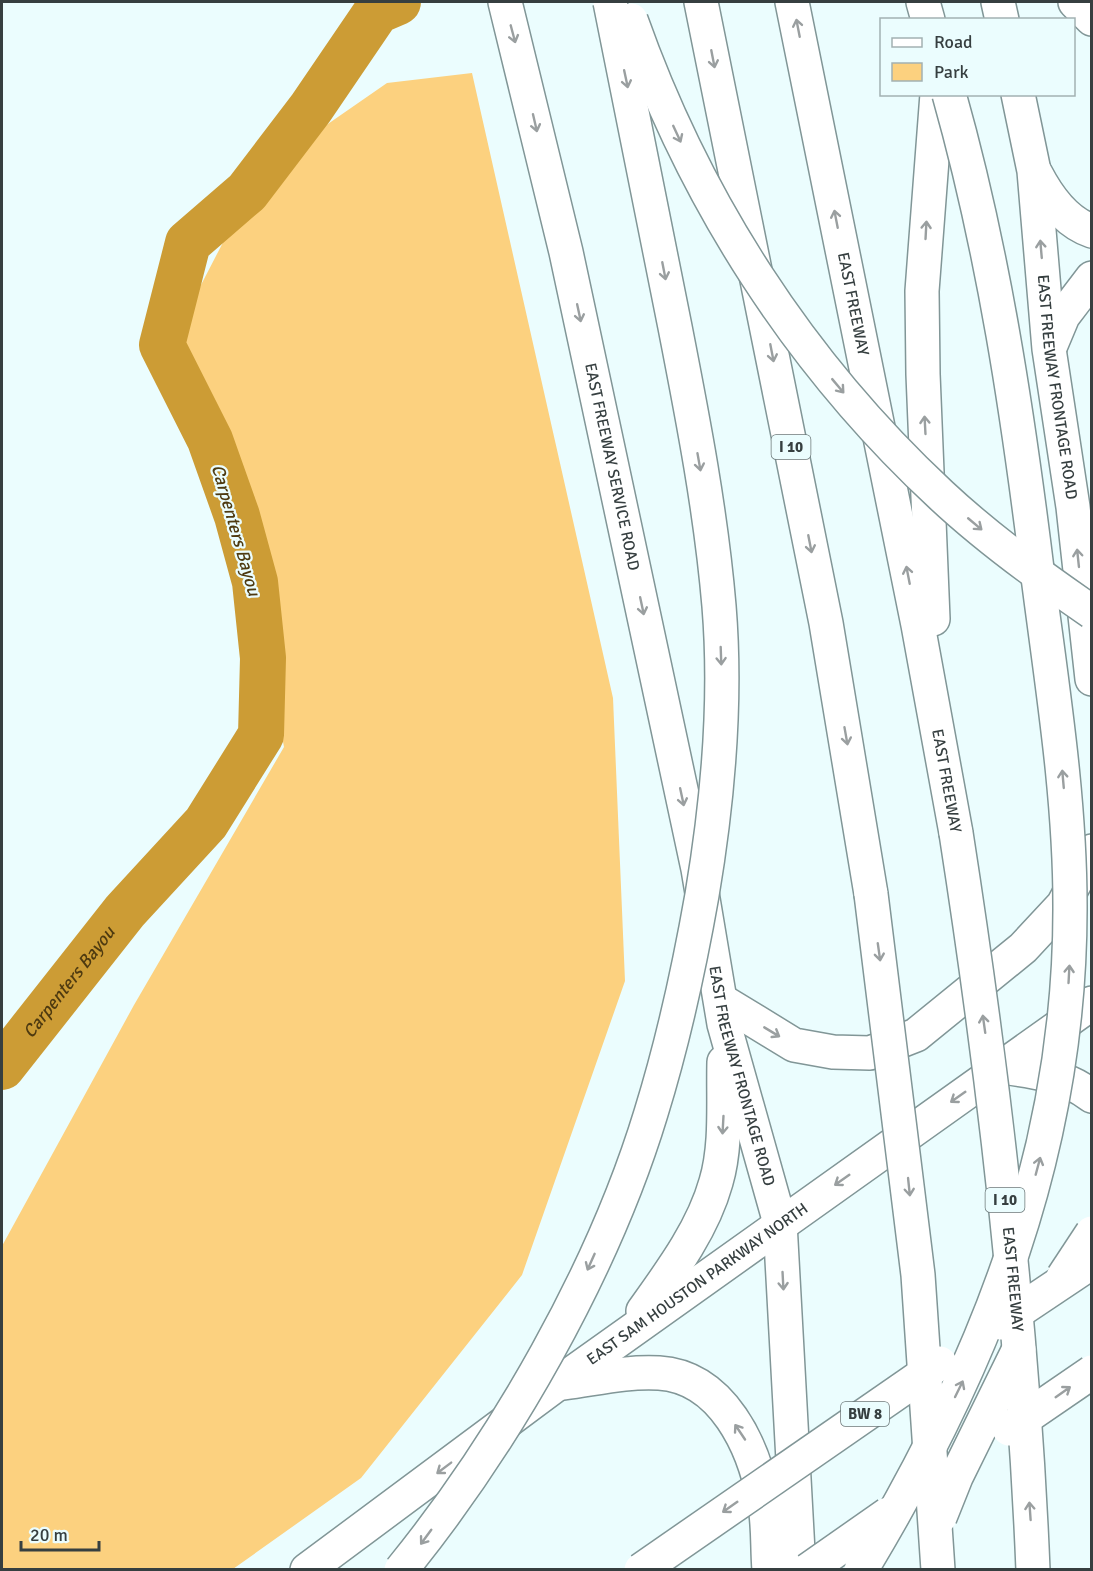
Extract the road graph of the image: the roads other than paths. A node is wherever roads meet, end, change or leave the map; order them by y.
1 (505, 2) edge
2 (610, 2) edge
3 (624, 2) edge
4 (701, 2) edge
5 (792, 2) edge
6 (923, 2) edge
7 (946, 2) edge
8 (998, 2) edge
9 (1076, 2) edge
10 (927, 18) edge
11 (945, 18) edge
12 (1002, 18) edge
13 (1092, 19) edge
14 (938, 96) edge
15 (950, 96) edge
16 (1018, 96) edge
17 (1034, 171) junction
18 (1092, 231) edge
19 (1092, 278) edge
20 (1049, 349) junction
21 (1092, 612) edge
22 (1091, 668) edge
23 (939, 735) junction
24 (1092, 851) edge
25 (698, 869) joint
26 (1092, 1003) edge
27 (723, 1013) junction
28 (1001, 1067) junction
29 (1092, 1096) edge
30 (780, 1223) junction
31 (1092, 1233) edge
32 (1092, 1263) edge
33 (627, 1334) junction
34 (1092, 1372) edge
35 (557, 1384) junction
36 (307, 1569) edge
37 (401, 1569) edge
38 (641, 1569) edge
39 (769, 1569) edge
40 (799, 1569) edge
41 (808, 1569) edge
42 (861, 1569) edge
43 (919, 1569) edge
44 (938, 1569) edge
45 (1033, 1569) edge

1 -> 25 main road, EAST FREEWAY SERVICE ROAD
2 -> 37 main road, bridge
3 -> 21 main road, bridge
4 -> 44 main road, I 10, bridge
23 -> 5 main road, EAST FREEWAY / I 10
6 - 10 main road
7 - 11 main road
8 - 12 main road
9 - 13 main road
23 -> 14 main road
42 -> 15 main road, bridge
16 - 17 main road, EAST FREEWAY FRONTAGE ROAD
17 - 18 main road
20 -> 17 main road, EAST FREEWAY FRONTAGE ROAD
19 - 20 main road
22 -> 20 main road, EAST FREEWAY FRONTAGE ROAD
45 -> 23 main road, EAST FREEWAY / I 10, bridge
27 -> 24 main road
25 - 27 main road, EAST FREEWAY FRONTAGE ROAD
26 - 28 main road, EAST SAM HOUSTON PARKWAY NORTH
27 - 30 main road, EAST FREEWAY FRONTAGE ROAD
27 -> 33 main road
28 - 29 main road
28 -> 30 main road, EAST SAM HOUSTON PARKWAY NORTH
30 - 33 main road, EAST SAM HOUSTON PARKWAY NORTH
30 -> 40 main road, EAST FREEWAY FRONTAGE ROAD
31 - 43 main road, bridge
32 -> 38 main road, BW 8, bridge
33 - 35 main road, EAST SAM HOUSTON PARKWAY NORTH
41 -> 34 main road, bridge
35 -> 36 main road, EAST SAM HOUSTON PARKWAY NORTH
39 -> 35 main road

